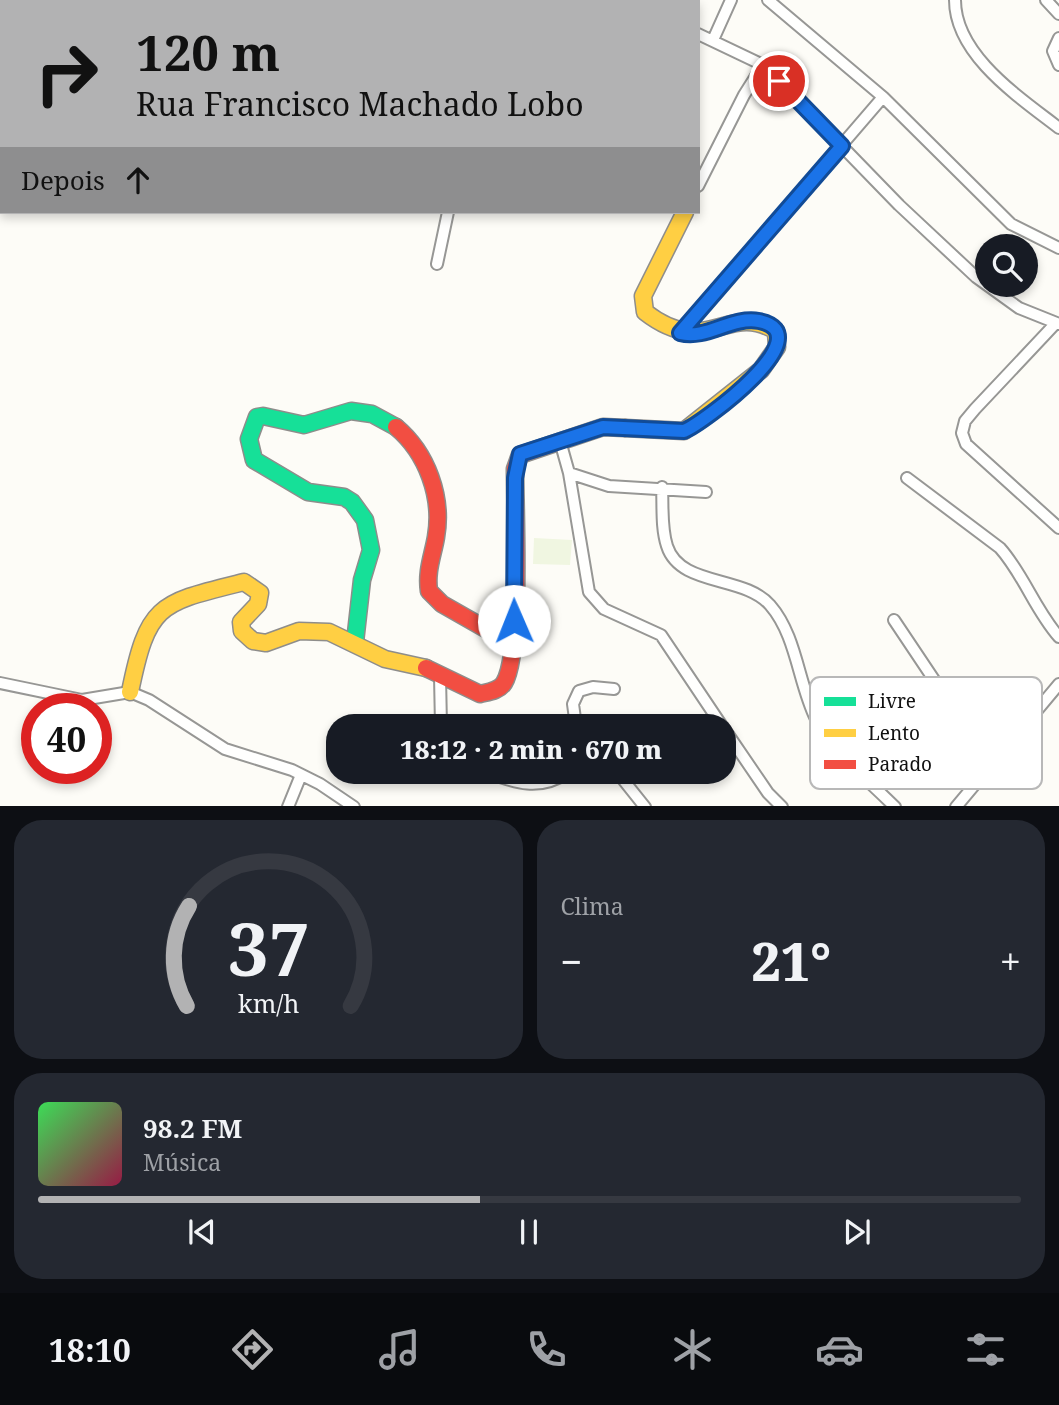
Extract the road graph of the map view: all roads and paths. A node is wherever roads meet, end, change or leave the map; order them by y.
1 (731, 0) edge
2 (768, 0) edge
3 (955, 0) edge
4 (1046, 0) edge
5 (1059, 14) edge
6 (700, 35) edge
7 (1059, 38) edge
8 (713, 40) junction
9 (763, 65) junction
10 (1059, 65) edge
11 (883, 97) junction
12 (1059, 128) edge
13 (842, 146) junction
14 (700, 182) edge
15 (448, 214) edge
16 (684, 214) edge
17 (1059, 248) edge
18 (437, 264) dead end
19 (1058, 323) edge
20 (680, 333) junction
21 (559, 441) junction
22 (569, 473) junction
23 (907, 478) dead end
24 (662, 488) junction
25 (706, 492) dead end
26 (1059, 528) edge
27 (894, 620) dead end
28 (1059, 637) edge
29 (355, 642) junction
30 (514, 645) junction
31 (440, 676) junction
32 (932, 677) edge
33 (0, 683) edge
34 (1059, 684) edge
35 (614, 688) dead end
36 (130, 692) junction
37 (810, 697) edge
38 (1042, 704) edge
39 (441, 714) edge
40 (574, 714) edge
41 (714, 714) edge
42 (736, 747) edge
43 (301, 775) junction
44 (523, 784) edge
45 (541, 784) edge
46 (627, 784) edge
47 (878, 789) edge
48 (972, 789) edge
49 (288, 806) edge
50 (352, 806) edge
51 (644, 806) edge
52 (781, 806) edge
53 (894, 806) edge
54 (958, 806) edge

1 - 8 street
2 - 11 street
3 - 12 street
4 - 5 street
6 - 8 street
7 - 10 street
8 - 9 street
9 - 13 street
9 - 14 street
11 - 13 street
11 - 17 street
13 - 19 street
13 - 20 street
15 - 18 street
16 - 20 street
19 - 26 street
20 - 21 street
21 - 22 street
21 - 30 street
22 - 24 street
22 - 41 street
23 - 28 street
24 - 25 street
24 - 37 street
27 - 32 street
29 - 30 street
29 - 31 street
29 - 36 street
30 - 31 street
31 - 39 street
33 - 36 street
34 - 38 street
35 - 40 street
36 - 43 street
42 - 52 street
43 - 49 street
43 - 50 street
44 - 45 street
46 - 51 street
47 - 53 street
48 - 54 street

